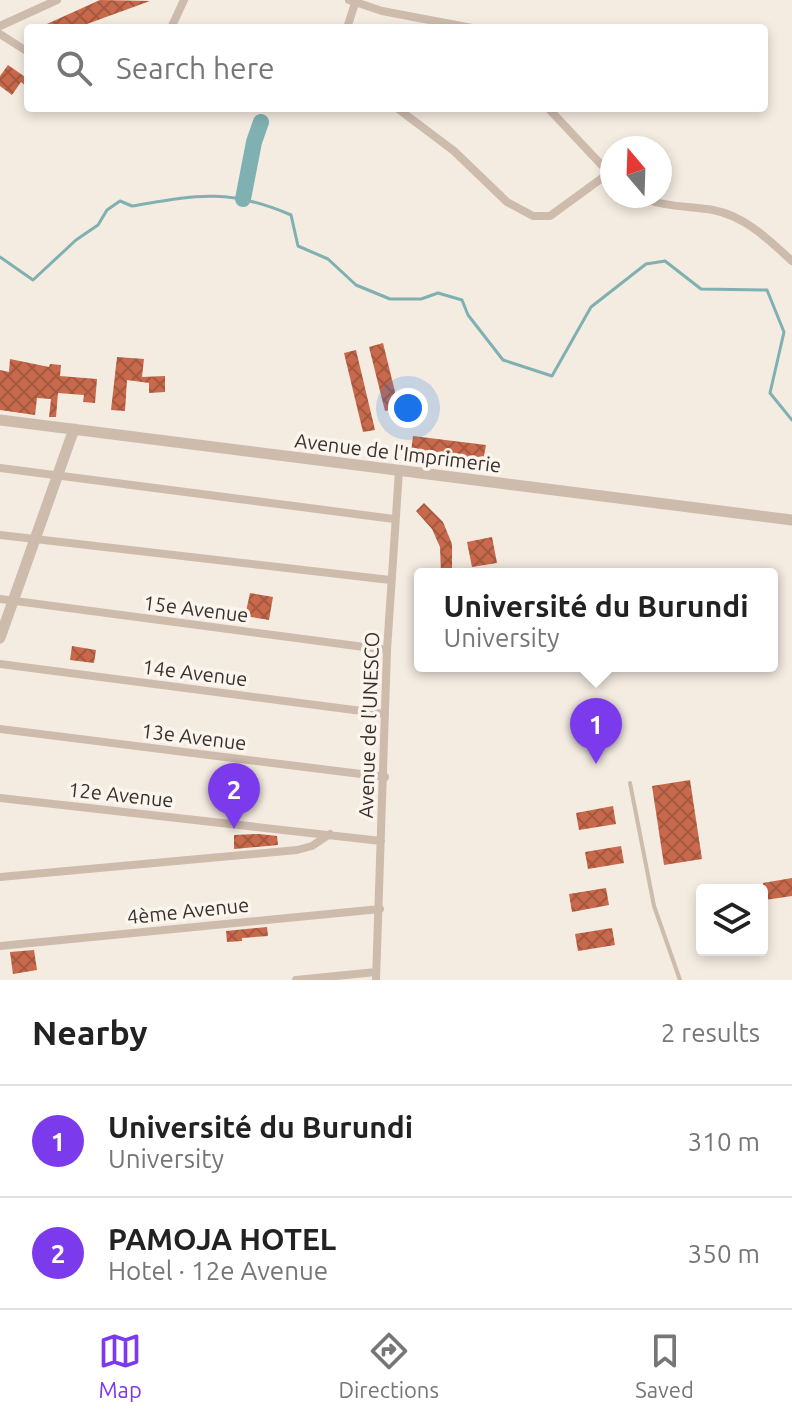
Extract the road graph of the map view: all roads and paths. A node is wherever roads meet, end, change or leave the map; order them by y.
1 (57, 0) edge
2 (184, 0) edge
3 (352, 1) edge
4 (173, 24) edge
5 (348, 24) edge
6 (451, 24) edge
7 (0, 26) edge
8 (0, 34) edge
9 (24, 49) edge
10 (402, 112) edge
11 (552, 112) edge
12 (600, 163) edge
13 (600, 181) edge
14 (672, 205) edge
15 (792, 261) edge
16 (0, 420) edge
17 (74, 429) junction
18 (0, 468) edge
19 (399, 471) junction
20 (59, 476) junction
21 (394, 519) junction
22 (792, 520) edge
23 (0, 535) edge
24 (34, 540) junction
25 (390, 580) junction
26 (6, 600) edge
27 (0, 638) edge
28 (387, 650) junction
29 (0, 664) edge
30 (385, 714) junction
31 (0, 729) edge
32 (385, 777) junction
33 (630, 783) dead end
34 (0, 798) edge
35 (330, 834) junction
36 (381, 841) junction
37 (0, 877) edge
38 (380, 909) junction
39 (0, 946) edge
40 (376, 976) edge
41 (296, 980) edge
42 (680, 980) edge

1 - 7 street
2 - 4 street
3 - 5 street
3 - 6 street
8 - 9 street
10 - 13 street
11 - 12 street
14 - 15 street
16 - 17 street, Avenue de l'Imprimerie
17 - 19 street, Avenue de l'Imprimerie
17 - 20 street
18 - 20 street
19 - 21 street, Avenue de l'UNESCO
19 - 22 street, Avenue de l'Imprimerie
20 - 21 street
20 - 24 street
21 - 25 street, Avenue de l'UNESCO
23 - 24 street
24 - 25 street
24 - 26 street
25 - 28 street, Avenue de l'UNESCO
26 - 27 street
26 - 28 street, 15e Avenue
28 - 30 street, Avenue de l'UNESCO
29 - 30 street, 14e Avenue
30 - 32 street, Avenue de l'UNESCO
31 - 32 street, 13e Avenue
32 - 36 street, Avenue de l'UNESCO
33 - 42 lane
34 - 35 street, 12e Avenue
35 - 36 street, 12e Avenue
35 - 37 street
36 - 38 street, Avenue de l'UNESCO
38 - 39 street, 4ème Avenue
38 - 40 street, Avenue de l'UNESCO
40 - 41 street

